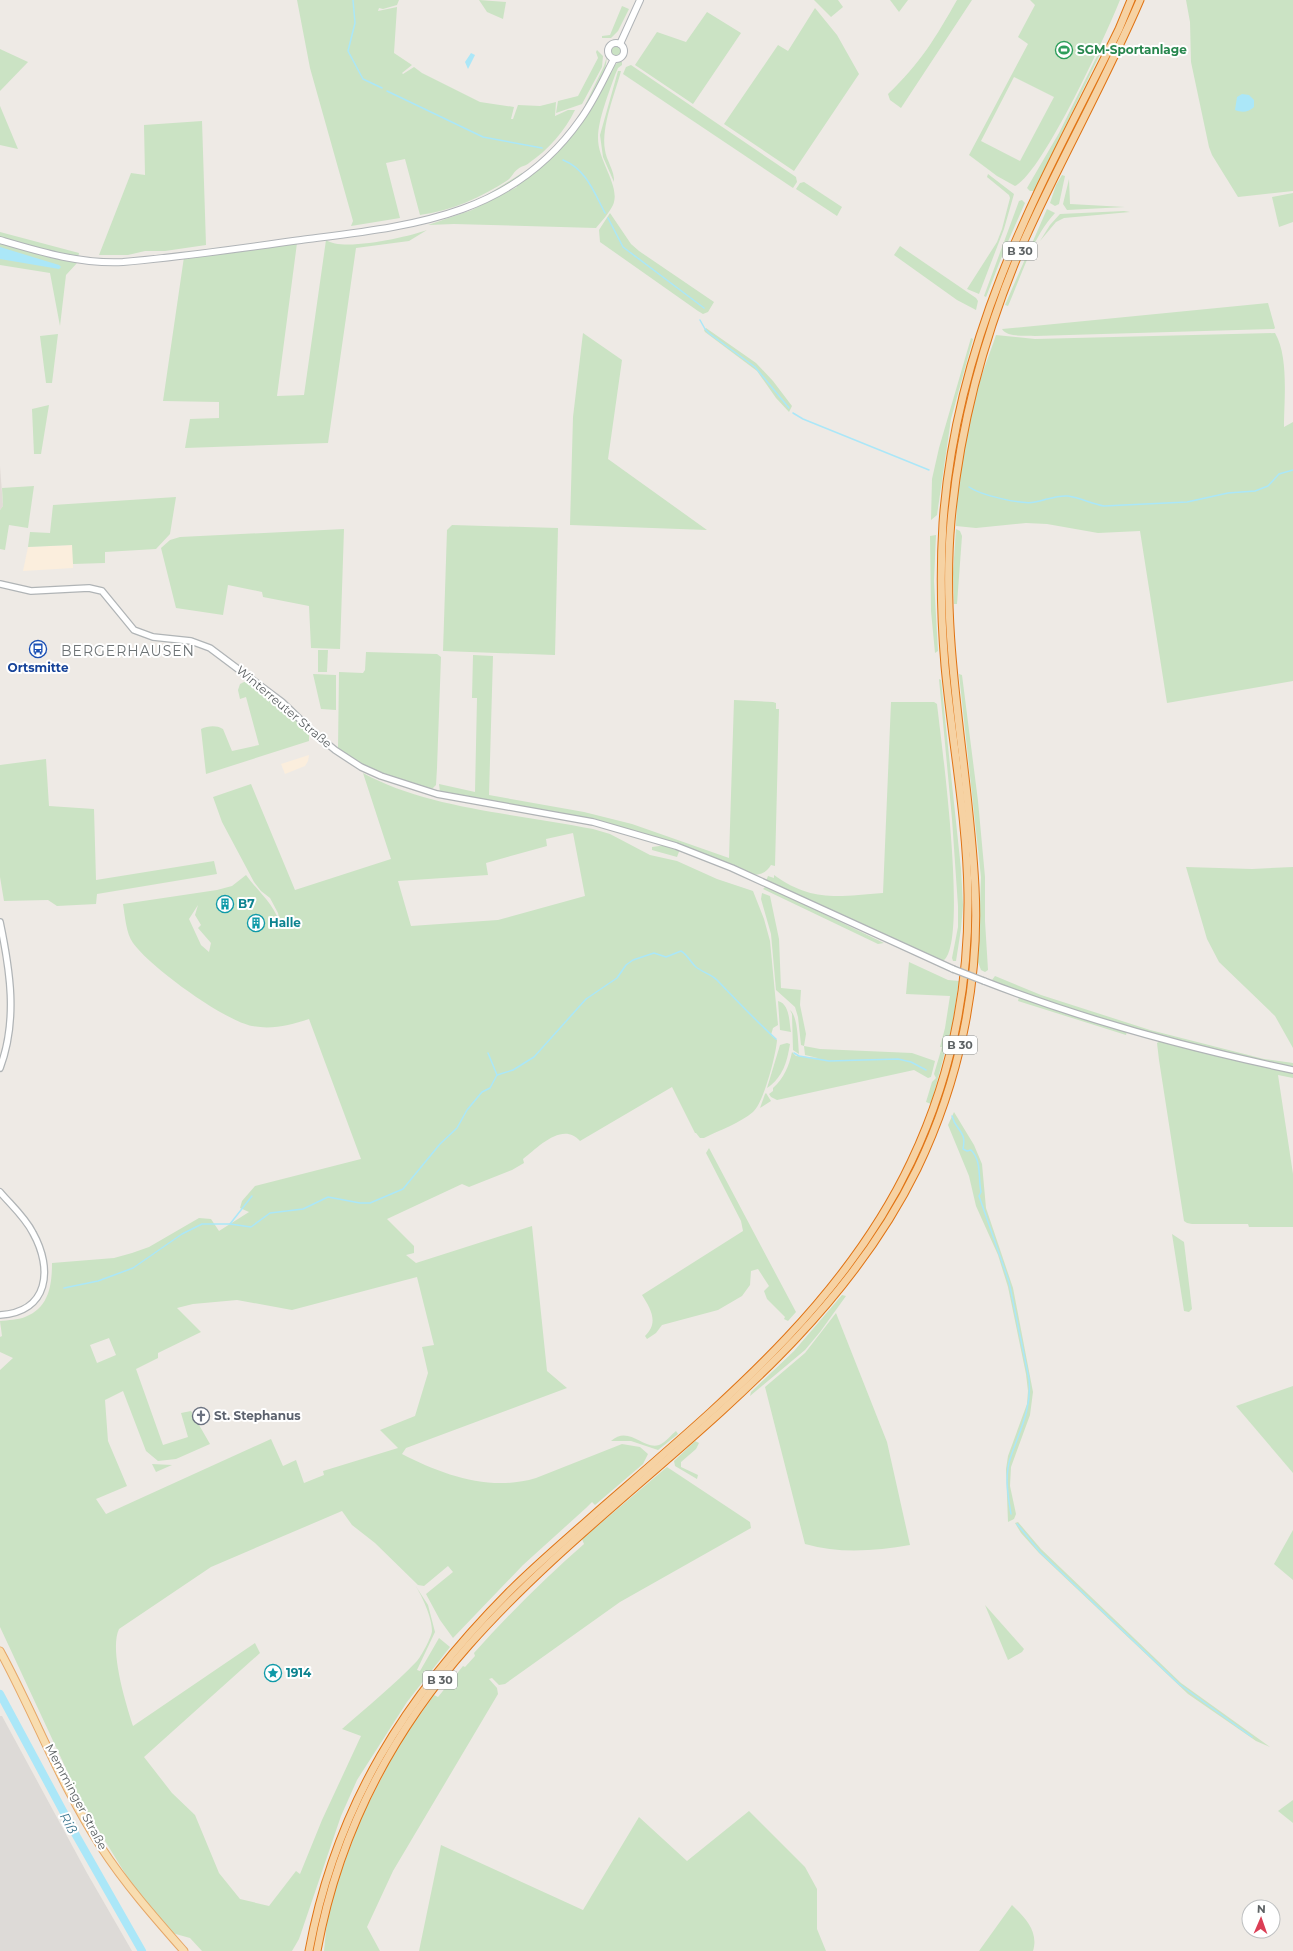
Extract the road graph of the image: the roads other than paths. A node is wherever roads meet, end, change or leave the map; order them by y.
1 (640, 0) edge
2 (1131, 0) edge
3 (1140, 0) edge
4 (620, 44) junction
5 (614, 59) junction
6 (0, 240) edge
7 (947, 518) junction
8 (0, 584) edge
9 (0, 922) edge
10 (0, 1068) edge
11 (1293, 1070) edge
12 (0, 1192) edge
13 (0, 1315) edge
14 (653, 1468) junction
15 (0, 1651) edge
16 (184, 1951) edge
17 (309, 1951) edge
18 (317, 1951) edge

1 - 4 main road
2 - 7 highway, B 30
3 - 7 highway, B 30
4 - 5 main road
4 - 5 main road
5 - 6 main road
7 - 14 highway, B 30
8 - 11 street, Winterreuter Straße, bridge
9 - 10 street
12 - 13 street
14 - 17 highway, B 30
14 - 18 highway, B 30
15 - 16 main road, Memminger Straße

